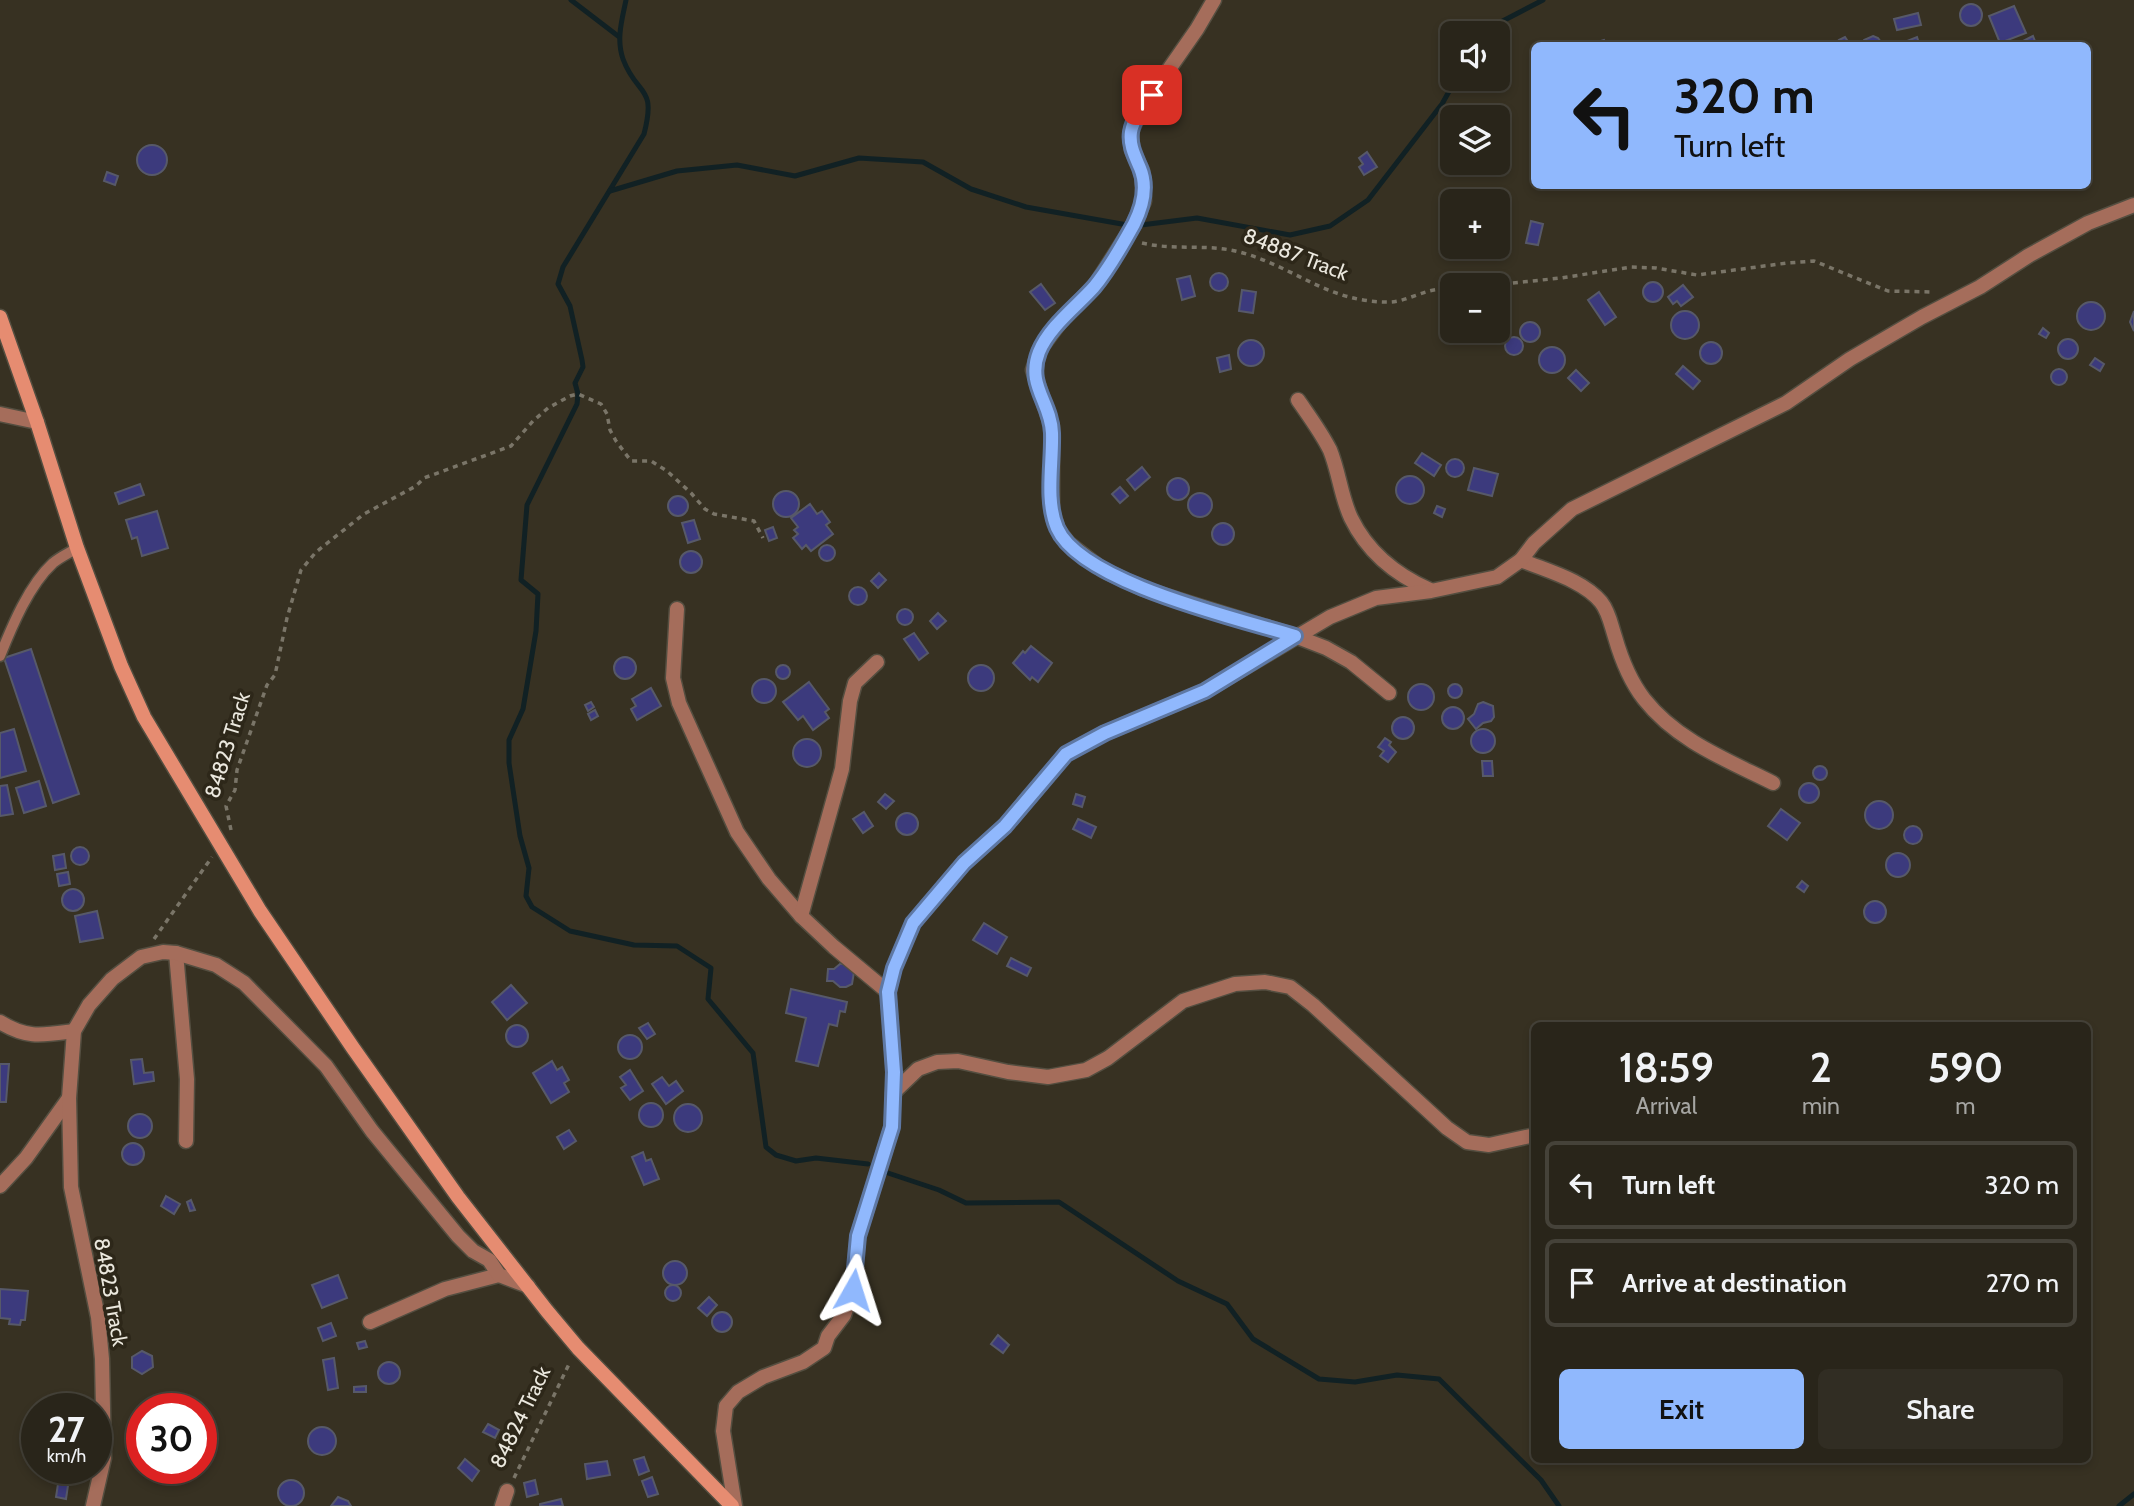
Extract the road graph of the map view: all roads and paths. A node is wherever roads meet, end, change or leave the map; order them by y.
1 (1214, 0) edge
2 (2134, 205) edge
3 (1124, 239) junction
4 (1510, 283) edge
5 (1440, 290) edge
6 (1938, 292) dead end
7 (0, 317) edge
8 (1298, 400) dead end
9 (0, 414) edge
10 (37, 422) junction
11 (763, 538) dead end
12 (77, 548) junction
13 (1521, 560) junction
14 (1431, 591) junction
15 (677, 609) dead end
16 (1295, 636) junction
17 (0, 656) edge
18 (877, 662) dead end
19 (1388, 693) dead end
20 (1773, 783) dead end
21 (221, 843) junction
22 (801, 916) junction
23 (176, 953) junction
24 (141, 957) junction
25 (888, 992) junction
26 (0, 1022) edge
27 (74, 1031) junction
28 (893, 1093) junction
29 (69, 1098) junction
30 (1531, 1136) edge
31 (186, 1141) dead end
32 (0, 1186) edge
33 (499, 1275) junction
34 (528, 1286) junction
35 (370, 1322) dead end
36 (578, 1348) junction
37 (507, 1491) joint
38 (93, 1506) edge
39 (502, 1506) edge
40 (734, 1506) edge

1 - 3 street
2 - 13 street
3 - 5 path, 84887 Track
3 - 16 street
4 - 6 path
7 - 10 street
8 - 14 street
9 - 10 street
10 - 12 street
11 - 21 path, 84823 Track
12 - 17 lane
12 - 21 street
13 - 14 street
13 - 20 street
14 - 16 street
15 - 22 street
16 - 19 street
16 - 25 street
18 - 22 street
21 - 24 path, 84823 Track
21 - 34 street
22 - 25 street
23 - 24 street
23 - 31 street
23 - 33 street
24 - 27 street, 84823 Track
25 - 28 street
26 - 27 street
27 - 29 street, 84823 Track
28 - 30 street
28 - 40 street
29 - 32 street
29 - 38 street, 84823 Track
33 - 34 street
33 - 35 street
34 - 36 street
36 - 37 path, 84824 Track
36 - 40 street
37 - 39 street, 84824 Track

